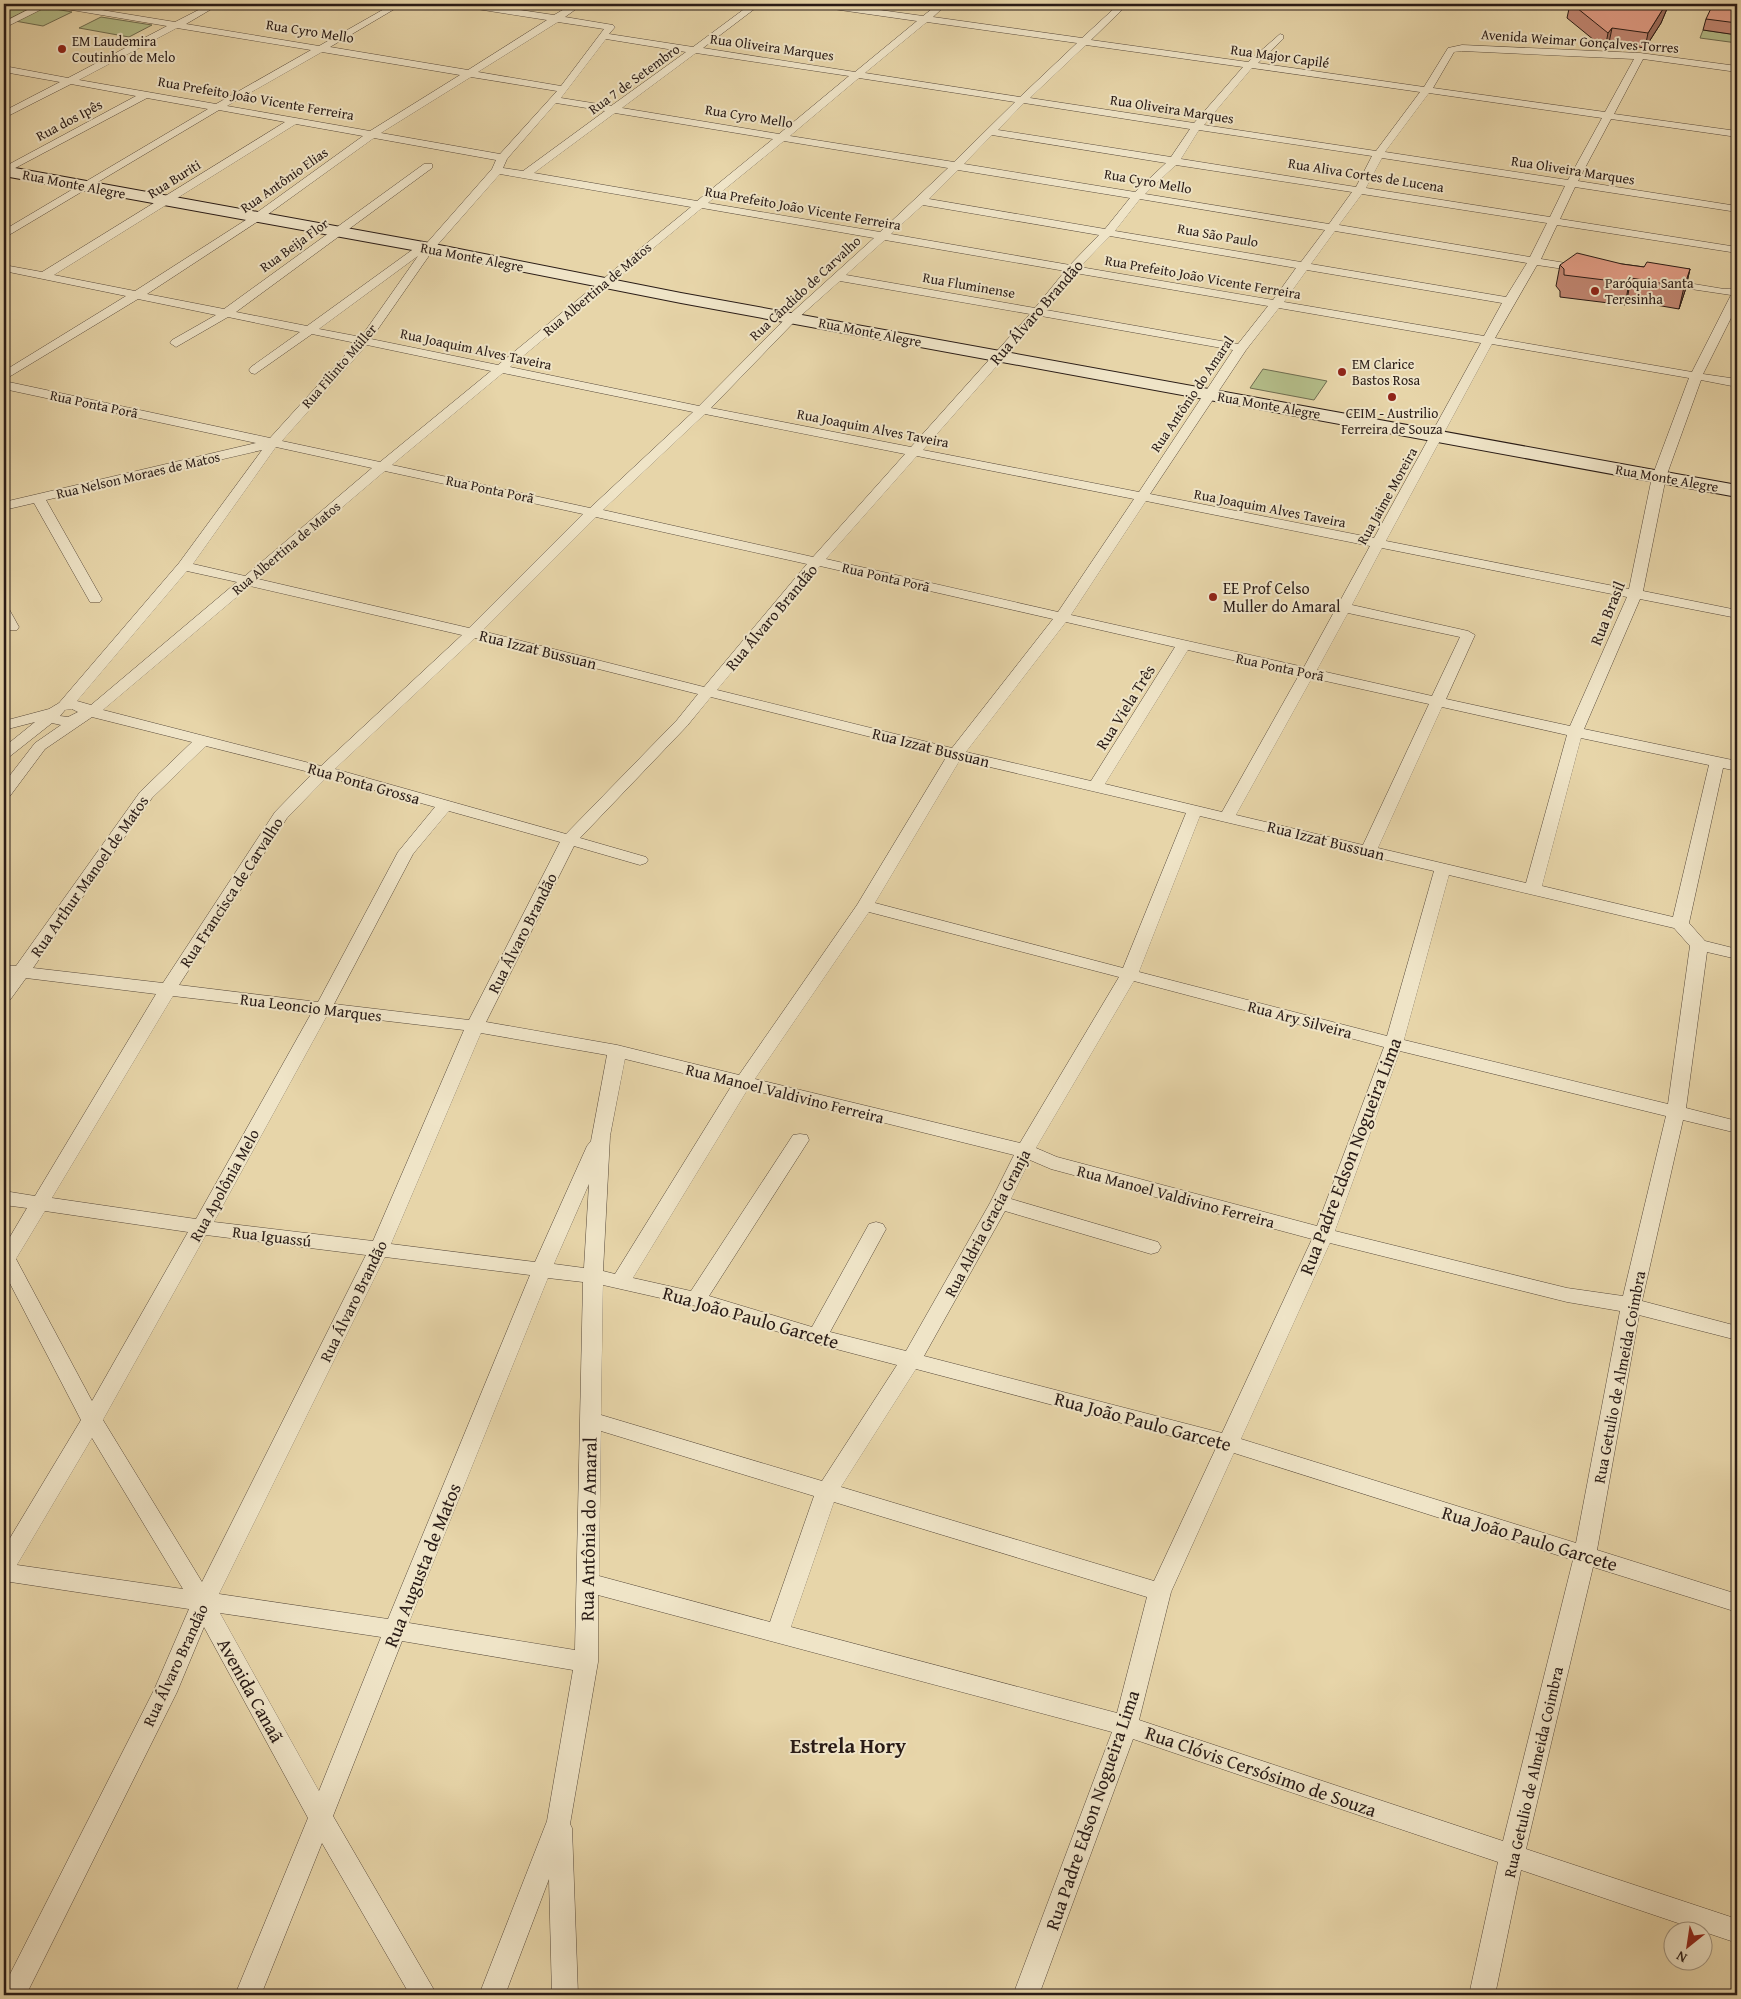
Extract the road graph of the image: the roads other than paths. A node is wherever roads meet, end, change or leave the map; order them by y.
1 (46, 4) edge
2 (50, 4) edge
3 (216, 4) edge
4 (399, 4) edge
5 (464, 4) edge
6 (579, 4) edge
7 (758, 4) edge
8 (820, 4) edge
9 (943, 4) edge
10 (1124, 4) edge
11 (1710, 4) edge
12 (1737, 7) edge
13 (555, 18) junction
14 (924, 19) junction
15 (177, 24) junction
16 (4, 25) edge
17 (604, 36) junction
18 (1280, 38) dead end
19 (1085, 42) junction
20 (319, 48) junction
21 (696, 50) junction
22 (1451, 50) joint
23 (1640, 56) junction
24 (1250, 66) junction
25 (4, 69) edge
26 (1737, 69) edge
27 (470, 73) junction
28 (859, 74) junction
29 (67, 81) junction
30 (564, 89) junction
31 (1427, 90) junction
32 (146, 94) junction
33 (1023, 99) junction
34 (554, 100) junction
35 (218, 107) junction
36 (616, 109) junction
37 (4, 114) edge
38 (1607, 116) junction
39 (294, 121) junction
40 (1196, 127) junction
41 (990, 132) junction
42 (373, 134) junction
43 (1737, 134) edge
44 (783, 137) junction
45 (1378, 154) junction
46 (502, 158) junction
47 (1174, 161) junction
48 (956, 164) junction
49 (428, 166) dead end
50 (497, 170) junction
51 (4, 171) edge
52 (526, 174) junction
53 (1571, 184) junction
54 (84, 186) junction
55 (1360, 189) junction
56 (1138, 195) junction
57 (921, 201) junction
58 (167, 202) junction
59 (699, 205) junction
60 (1737, 209) edge
61 (256, 218) junction
62 (1553, 220) junction
63 (1331, 228) junction
64 (1108, 232) junction
65 (336, 233) junction
66 (4, 235) edge
67 (881, 237) junction
68 (426, 248) junction
69 (1737, 250) edge
70 (1534, 260) junction
71 (1305, 265) junction
72 (4, 268) edge
73 (1072, 269) junction
74 (1591, 270) edge
75 (44, 276) junction
76 (839, 277) junction
77 (1648, 279) edge
78 (605, 284) junction
79 (1737, 291) edge
80 (138, 294) junction
81 (1737, 295) edge
82 (1509, 300) junction
83 (1276, 304) junction
84 (1037, 312) junction
85 (227, 313) junction
86 (792, 318) junction
87 (311, 330) junction
88 (364, 341) junction
89 (1488, 341) junction
90 (176, 343) dead end
91 (1241, 348) junction
92 (998, 356) junction
93 (255, 370) dead end
94 (501, 370) junction
95 (4, 376) edge
96 (1696, 376) junction
97 (1737, 384) edge
98 (4, 385) edge
99 (1211, 394) junction
100 (702, 410) junction
101 (1438, 435) junction
102 (273, 443) junction
103 (913, 451) junction
104 (383, 466) junction
105 (1659, 477) junction
106 (1737, 492) edge
107 (4, 493) edge
108 (1140, 497) junction
109 (38, 498) junction
110 (23, 501) junction
111 (4, 506) edge
112 (593, 512) junction
113 (1376, 544) junction
114 (817, 561) junction
115 (184, 566) junction
116 (249, 580) junction
117 (1635, 595) junction
118 (95, 599) dead end
119 (1342, 607) junction
120 (4, 612) edge
121 (1737, 614) edge
122 (1062, 617) junction
123 (12, 627) dead end
124 (472, 633) junction
125 (1183, 646) junction
126 (1308, 673) junction
127 (709, 691) junction
128 (1438, 702) junction
129 (66, 704) junction
130 (86, 714) junction
131 (52, 715) junction
132 (4, 725) edge
133 (1575, 733) junction
134 (203, 740) junction
135 (4, 754) edge
136 (956, 754) junction
137 (1727, 764) edge
138 (324, 771) junction
139 (1096, 786) junction
140 (4, 793) edge
141 (445, 806) junction
142 (1195, 809) junction
143 (1227, 816) junction
144 (569, 840) junction
145 (1369, 850) junction
146 (640, 860) dead end
147 (1443, 868) junction
148 (1533, 889) junction
149 (865, 906) junction
150 (1680, 924) junction
151 (1699, 946) junction
152 (1737, 954) edge
153 (12, 971) edge
154 (1129, 974) junction
155 (168, 989) junction
156 (4, 996) edge
157 (323, 1008) junction
158 (475, 1026) junction
159 (1394, 1043) junction
160 (617, 1051) junction
161 (743, 1083) junction
162 (1676, 1112) junction
163 (1737, 1127) edge
164 (601, 1136) junction
165 (800, 1140) dead end
166 (1025, 1151) junction
167 (4, 1198) edge
168 (1000, 1203) junction
169 (38, 1204) junction
170 (201, 1227) junction
171 (876, 1229) dead end
172 (1324, 1235) junction
173 (1151, 1247) dead end
174 (380, 1249) junction
175 (4, 1259) edge
176 (540, 1270) junction
177 (593, 1276) junction
178 (620, 1282) junction
179 (696, 1299) junction
180 (1632, 1305) junction
181 (1737, 1333) edge
182 (817, 1336) junction
183 (911, 1360) junction
184 (92, 1420) junction
185 (591, 1420) junction
186 (1228, 1443) junction
187 (827, 1491) junction
188 (1585, 1555) junction
189 (4, 1566) edge
190 (4, 1572) edge
191 (586, 1582) junction
192 (1160, 1592) junction
193 (203, 1603) junction
194 (1737, 1603) edge
195 (396, 1630) junction
196 (777, 1634) junction
197 (586, 1662) junction
198 (1126, 1726) junction
199 (322, 1820) junction
200 (559, 1821) junction
201 (1512, 1856) junction
202 (1737, 1932) edge
203 (568, 1994) edge
204 (13, 1995) edge
205 (248, 1995) edge
206 (424, 1995) edge
207 (492, 1995) edge
208 (1026, 1995) edge
209 (1482, 1995) edge

1 - 16 street
2 - 15 street, Rua Cyro Mello
3 - 15 street
4 - 20 street
5 - 13 street
6 - 13 street, Rua Antônio Elias
7 - 21 street, Rua 7 de Setembro
8 - 14 street, Rua Major Capilé
9 - 14 street, Rua Albertina de Matos
10 - 19 street, Rua Cândido de Carvalho
11 - 12 main road
13 - 17 street, Rua Filinto Müller
13 - 27 street, Rua Antônio Elias
14 - 19 street, Rua Major Capilé
14 - 28 street, Rua Albertina de Matos
15 - 20 street, Rua Cyro Mello
15 - 29 street
17 - 21 street, Rua Oliveira Marques
17 - 30 street, Rua Filinto Müller
18 - 24 street, Rua Álvaro Brandão
19 - 24 street, Rua Major Capilé
19 - 33 street, Rua Cândido de Carvalho
20 - 27 street, Rua Cyro Mello
20 - 35 street
21 - 28 street, Rua Oliveira Marques
21 - 36 street, Rua 7 de Setembro
22 - 23 street, Avenida Weimar Gonçalves Torres
22 - 31 street, Rua Antônio do Amaral
23 - 26 street, Avenida Weimar Gonçalves Torres
23 - 38 street, Rua Jaime Moreira
24 - 31 street, Rua Major Capilé
24 - 40 street, Rua Álvaro Brandão
25 - 29 street, Rua Prefeito João Vicente Ferreira
27 - 30 street, Rua Cyro Mello
27 - 42 street, Rua Antônio Elias
28 - 33 street, Rua Oliveira Marques
28 - 44 street, Rua Albertina de Matos
29 - 32 street, Rua Prefeito João Vicente Ferreira
29 - 37 street
30 - 34 street, Rua Filinto Müller
31 - 38 street, Rua Major Capilé
31 - 45 street, Rua Antônio do Amaral
32 - 35 street, Rua Prefeito João Vicente Ferreira
32 - 51 street, Rua dos Ipês
33 - 40 street, Rua Oliveira Marques
33 - 41 street, Rua Cândido de Carvalho
34 - 36 street, Rua Cyro Mello
34 - 46 street, Rua Filinto Müller
35 - 39 street, Rua Prefeito João Vicente Ferreira
35 - 54 street
36 - 44 street, Rua Cyro Mello
36 - 52 street, Rua 7 de Setembro
38 - 43 street, Rua Major Capilé
38 - 53 street, Rua Jaime Moreira
39 - 42 street, Rua Prefeito João Vicente Ferreira
39 - 58 street, Rua Buriti
40 - 45 street, Rua Oliveira Marques
40 - 47 street, Rua Álvaro Brandão
41 - 47 street, Rua Aliva Cortes de Lucena
41 - 48 street, Rua Cândido de Carvalho
42 - 46 street, Rua Prefeito João Vicente Ferreira
42 - 61 street, Rua Antônio Elias
44 - 48 street, Rua Cyro Mello
44 - 59 street, Rua Albertina de Matos
45 - 53 street, Rua Oliveira Marques
45 - 55 street, Rua Antônio do Amaral
46 - 50 street, Rua Filinto Müller
47 - 55 street, Rua Aliva Cortes de Lucena
47 - 56 street, Rua Álvaro Brandão
48 - 56 street, Rua Cyro Mello
48 - 57 street, Rua Cândido de Carvalho
49 - 65 street, Rua Beija Flor
50 - 52 street, Rua Prefeito João Vicente Ferreira
50 - 68 street, Rua Filinto Müller
51 - 54 street, Rua Monte Alegre
52 - 59 street, Rua Prefeito João Vicente Ferreira
53 - 60 street, Rua Oliveira Marques
53 - 62 street, Rua Jaime Moreira
54 - 58 street, Rua Monte Alegre
54 - 66 street
55 - 62 street, Rua Aliva Cortes de Lucena
55 - 63 street, Rua Antônio do Amaral
56 - 63 street, Rua Cyro Mello
56 - 64 street, Rua Álvaro Brandão
57 - 64 street, Rua São Paulo
57 - 67 street, Rua Cândido de Carvalho
58 - 61 street, Rua Monte Alegre
58 - 75 street, Rua Buriti
59 - 67 street, Rua Prefeito João Vicente Ferreira
59 - 78 street, Rua Albertina de Matos
61 - 65 street, Rua Monte Alegre
61 - 80 street, Rua Antônio Elias
62 - 69 street, Rua Aliva Cortes de Lucena
62 - 70 street, Rua Jaime Moreira
63 - 70 street, Rua Cyro Mello
63 - 71 street, Rua Antônio do Amaral
64 - 71 street, Rua São Paulo
64 - 73 street, Rua Álvaro Brandão
65 - 68 street, Rua Monte Alegre
65 - 85 street, Rua Beija Flor
67 - 73 street, Rua Prefeito João Vicente Ferreira
67 - 76 street, Rua Cândido de Carvalho
68 - 78 street, Rua Monte Alegre
68 - 87 street
68 - 88 street, Rua Filinto Müller
70 - 74 street, Rua Cyro Mello
70 - 82 street, Rua Jaime Moreira
71 - 82 street, Rua São Paulo
71 - 83 street, Rua Antônio do Amaral
72 - 75 street, Rua Joaquim Alves Taveira
73 - 83 street, Rua Prefeito João Vicente Ferreira
73 - 84 street, Rua Álvaro Brandão
75 - 80 street, Rua Joaquim Alves Taveira
76 - 84 street, Rua Fluminense
76 - 86 street, Rua Cândido de Carvalho
77 - 79 street
78 - 86 street, Rua Monte Alegre
78 - 94 street, Rua Albertina de Matos
80 - 85 street, Rua Joaquim Alves Taveira
80 - 95 street, Rua Antônio Elias
81 - 96 street, Rua Brasil
82 - 89 street, Rua Jaime Moreira
83 - 89 street, Rua Prefeito João Vicente Ferreira
83 - 91 street, Rua Antônio do Amaral
84 - 91 street, Rua Fluminense
84 - 92 street, Rua Álvaro Brandão
85 - 87 street, Rua Joaquim Alves Taveira
85 - 90 street, Rua Beija Flor
86 - 92 street, Rua Monte Alegre
86 - 100 street, Rua Cândido de Carvalho
87 - 88 street, Rua Joaquim Alves Taveira
87 - 93 street
88 - 94 street, Rua Joaquim Alves Taveira
88 - 102 street, Rua Filinto Müller
89 - 96 street, Rua Prefeito João Vicente Ferreira
89 - 101 street, Rua Jaime Moreira
91 - 99 street, Rua Antônio do Amaral
92 - 99 street, Rua Monte Alegre
92 - 103 street, Rua Álvaro Brandão
94 - 100 street, Rua Joaquim Alves Taveira
94 - 104 street, Rua Albertina de Matos
96 - 97 street, Rua Prefeito João Vicente Ferreira
96 - 105 street, Rua Brasil
98 - 102 street, Rua Ponta Porã
99 - 101 street, Rua Monte Alegre
99 - 108 street, Rua Antônio do Amaral
100 - 103 street, Rua Joaquim Alves Taveira
100 - 112 street, Rua Cândido de Carvalho
101 - 105 street, Rua Monte Alegre
101 - 113 street, Rua Jaime Moreira
102 - 104 street, Rua Ponta Porã
102 - 109 street, Rua Nelson Moraes de Matos
102 - 115 street, Rua Filinto Müller
103 - 108 street, Rua Joaquim Alves Taveira
103 - 114 street, Rua Álvaro Brandão
104 - 112 street, Rua Ponta Porã
104 - 116 street, Rua Albertina de Matos
105 - 106 street, Rua Monte Alegre
105 - 117 street, Rua Brasil
107 - 110 street
108 - 113 street, Rua Joaquim Alves Taveira
108 - 122 street, Rua Antônio do Amaral
109 - 110 street, Rua Nelson Moraes de Matos
109 - 118 street
110 - 111 street, Rua Nelson Moraes de Matos
112 - 114 street, Rua Ponta Porã
112 - 124 street, Rua Francisca de Carvalho
113 - 117 street, Rua Joaquim Alves Taveira
113 - 119 street, Rua Jaime Moreira
114 - 122 street, Rua Ponta Porã
114 - 127 street, Rua Álvaro Brandão
115 - 116 street, Rua Izzat Bussuan
115 - 129 street, Rua Filinto Müller
116 - 124 street, Rua Izzat Bussuan
116 - 130 street, Rua Albertina de Matos
117 - 121 street, Rua Joaquim Alves Taveira
117 - 133 street, Rua Brasil
119 - 126 street, Rua Jaime Moreira
119 - 128 street
120 - 123 street
122 - 125 street, Rua Ponta Porã
122 - 136 street, Rua Antônio do Amaral
124 - 127 street, Rua Izzat Bussuan
124 - 138 street, Rua Francisca de Carvalho
125 - 126 street, Rua Ponta Porã
125 - 139 street, Rua Viela Três
126 - 128 street, Rua Ponta Porã
126 - 143 street, Rua Jaime Moreira
127 - 136 street, Rua Izzat Bussuan
127 - 144 street, Rua Álvaro Brandão
128 - 133 street, Rua Ponta Porã
128 - 145 street
129 - 130 street, Rua Ponta Grossa
129 - 131 street
130 - 131 street, Rua Ponta Grossa
130 - 134 street, Rua Ponta Grossa
130 - 140 street, Rua Albertina de Matos
131 - 132 street
131 - 135 street
133 - 137 street, Rua Ponta Porã
133 - 148 street, Rua Brasil
134 - 138 street, Rua Ponta Grossa
134 - 153 street, Rua Arthur Manoel de Matos
136 - 139 street, Rua Izzat Bussuan
136 - 149 street, Rua Antônio do Amaral
137 - 150 street
138 - 141 street, Rua Ponta Grossa
138 - 155 street, Rua Francisca de Carvalho
139 - 142 street, Rua Izzat Bussuan
141 - 144 street, Rua Ponta Grossa
141 - 157 street, Rua Apolônia Melo
142 - 143 street, Rua Izzat Bussuan
142 - 154 street, Rua Aldria Gracia Granja
143 - 145 street, Rua Izzat Bussuan
144 - 146 street, Rua Ponta Grossa
144 - 158 street, Rua Álvaro Brandão
145 - 147 street, Rua Izzat Bussuan
147 - 148 street, Rua Izzat Bussuan
147 - 159 street, Rua Padre Edson Nogueira Lima
148 - 150 street, Rua Izzat Bussuan
149 - 154 street, Rua Ary Silveira
149 - 161 street, Rua Antônio do Amaral
150 - 151 street
151 - 152 street
151 - 162 street, Rua Getulio de Almeida Coimbra
153 - 155 street, Rua Leoncio Marques
153 - 156 street, Rua Arthur Manoel de Matos
154 - 159 street, Rua Ary Silveira
154 - 166 street, Rua Aldria Gracia Granja
155 - 157 street, Rua Leoncio Marques
155 - 169 street, Rua Francisca de Carvalho
157 - 158 street, Rua Leoncio Marques
157 - 170 street, Rua Apolônia Melo
158 - 160 street, Rua Leoncio Marques
158 - 174 street, Rua Álvaro Brandão
159 - 162 street, Rua Ary Silveira
159 - 172 street, Rua Padre Edson Nogueira Lima
160 - 161 street, Rua Manoel Valdivino Ferreira
160 - 164 street, Rua Antônia do Amaral
161 - 166 street, Rua Manoel Valdivino Ferreira
161 - 178 street, Rua Antônio do Amaral
162 - 163 street, Rua Ary Silveira
162 - 180 street, Rua Getulio de Almeida Coimbra
164 - 176 street, Rua Augusta de Matos
164 - 177 street, Rua Antônia do Amaral
165 - 179 street
166 - 168 street, Rua Aldria Gracia Granja
166 - 172 street, Rua Manoel Valdivino Ferreira
167 - 169 street, Rua Iguassú
168 - 173 street
168 - 183 street, Rua Aldria Gracia Granja
169 - 170 street, Rua Iguassú
169 - 175 street, Rua Francisca de Carvalho
170 - 174 street, Rua Iguassú
170 - 184 street, Rua Apolônia Melo
171 - 182 street
172 - 180 street, Rua Manoel Valdivino Ferreira
172 - 186 street, Rua Padre Edson Nogueira Lima
174 - 176 street, Rua Iguassú
174 - 193 street, Rua Álvaro Brandão
175 - 184 street, Avenida Canaã
176 - 177 street, Rua João Paulo Garcete
176 - 195 street, Rua Augusta de Matos
177 - 178 street, Rua João Paulo Garcete
177 - 185 street, Rua Antônia do Amaral
178 - 179 street, Rua João Paulo Garcete
179 - 182 street, Rua João Paulo Garcete
180 - 181 street, Rua Manoel Valdivino Ferreira
180 - 188 street, Rua Getulio de Almeida Coimbra
182 - 183 street, Rua João Paulo Garcete
183 - 186 street, Rua João Paulo Garcete
183 - 187 street, Rua Aldria Gracia Granja
184 - 189 street, Rua Apolônia Melo
184 - 193 street, Avenida Canaã
185 - 187 street
185 - 191 street, Rua Antônia do Amaral
186 - 188 street, Rua João Paulo Garcete
186 - 192 street, Rua Padre Edson Nogueira Lima
187 - 192 street
187 - 196 street, Rua Aldria Gracia Granja
188 - 194 street, Rua João Paulo Garcete
188 - 201 street, Rua Getulio de Almeida Coimbra
190 - 193 street
191 - 196 street, Rua Clóvis Cersósimo de Souza
191 - 197 street, Rua Antônia do Amaral
192 - 198 street, Rua Padre Edson Nogueira Lima
193 - 195 street
193 - 199 street, Avenida Canaã
193 - 204 street, Rua Álvaro Brandão
195 - 197 street
195 - 199 street, Rua Augusta de Matos
196 - 198 street, Rua Clóvis Cersósimo de Souza
197 - 200 street, Rua Antônia do Amaral
198 - 201 street, Rua Clóvis Cersósimo de Souza
198 - 208 street, Rua Padre Edson Nogueira Lima
199 - 205 street, Rua Augusta de Matos
199 - 206 street, Avenida Canaã
200 - 203 street
200 - 207 street, Rua Antônia do Amaral
201 - 202 street, Rua Clóvis Cersósimo de Souza
201 - 209 street, Rua Getulio de Almeida Coimbra

